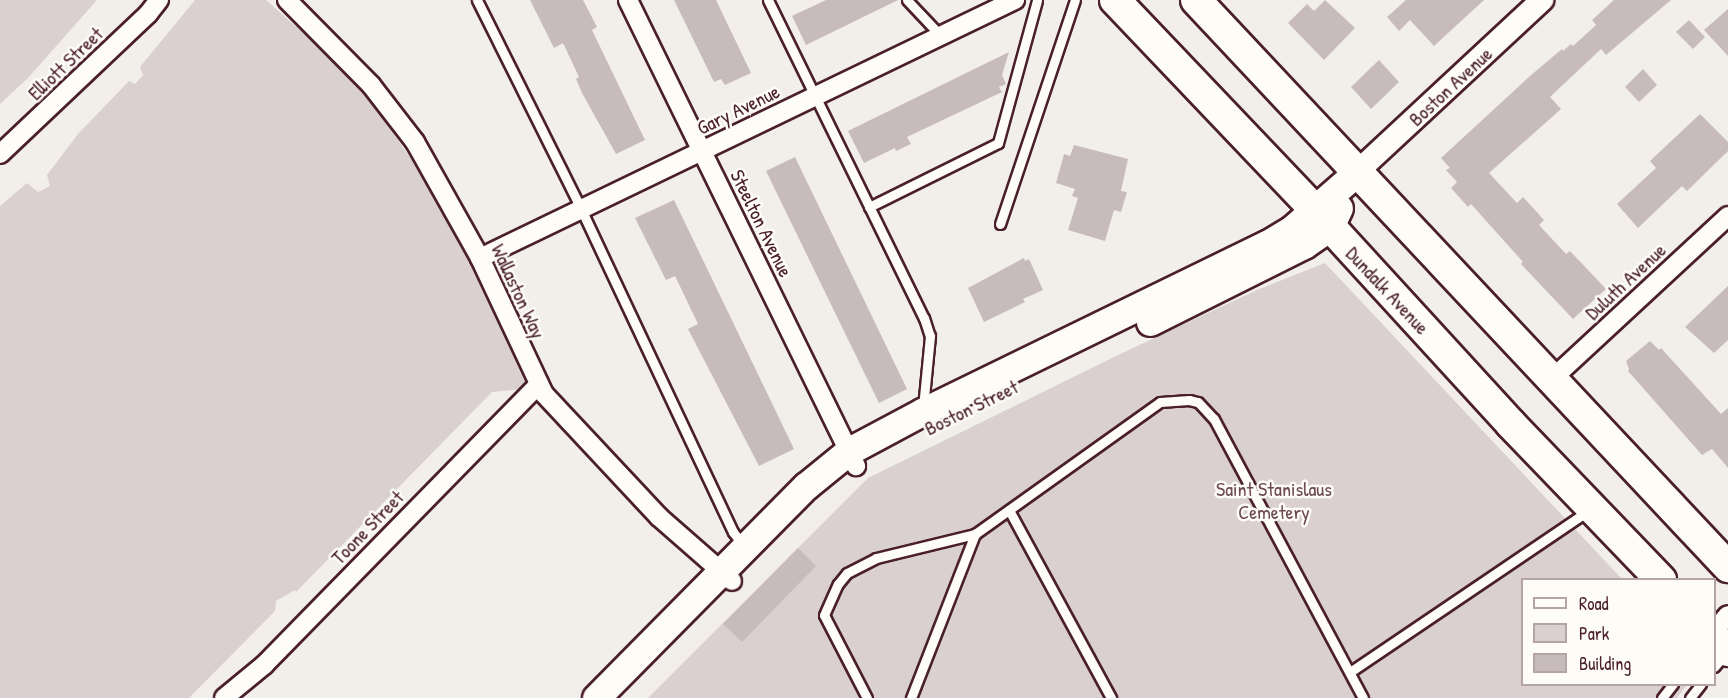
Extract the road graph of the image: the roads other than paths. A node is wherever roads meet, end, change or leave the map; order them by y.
1 (159, 0) edge
2 (287, 0) edge
3 (477, 0) edge
4 (628, 0) edge
5 (768, 0) edge
6 (907, 0) edge
7 (1015, 0) edge
8 (1037, 0) edge
9 (1075, 0) edge
10 (1115, 0) edge
11 (1196, 0) edge
12 (1542, 0) edge
13 (941, 36) junction
14 (815, 96) junction
15 (702, 151) junction
16 (0, 154) edge
17 (1357, 172) junction
18 (869, 207) junction
19 (581, 209) junction
20 (1728, 216) edge
21 (1323, 218) junction
22 (1000, 224) dead end
23 (480, 258) junction
24 (1552, 379) junction
25 (539, 384) junction
26 (922, 412) junction
27 (852, 458) junction
28 (1594, 507) junction
29 (1009, 510) junction
30 (975, 534) junction
31 (745, 547) junction
32 (1728, 567) edge
33 (727, 576) junction
34 (1660, 578) edge
35 (1728, 615) edge
36 (1716, 629) edge
37 (1716, 639) edge
38 (1728, 650) edge
39 (1716, 665) edge
40 (1350, 672) junction
41 (1699, 686) edge
42 (224, 698) edge
43 (596, 698) edge
44 (616, 698) edge
45 (867, 698) edge
46 (911, 698) edge
47 (1111, 698) edge
48 (1363, 698) edge
49 (1690, 698) edge

1 - 16 street, Elliott Street
2 - 23 street, Wallaston Way
3 - 19 lane
4 - 15 street, Steelton Avenue
5 - 14 lane
6 - 13 lane
7 - 13 street, Gary Avenue
8 - 18 lane
9 - 22 lane
10 - 21 main road, Dundalk Avenue
11 - 17 main road
12 - 17 street, Boston Avenue
13 - 14 street, Gary Avenue
14 - 15 street, Gary Avenue
14 - 18 lane
15 - 19 street, Gary Avenue
15 - 27 street, Steelton Avenue
17 - 21 main road
17 - 24 main road
18 - 26 lane
19 - 23 street, Gary Avenue
19 - 31 lane
20 - 24 street, Duluth Avenue
21 - 26 main road, Boston Street
21 - 27 main road, Boston Street
21 - 28 main road, Dundalk Avenue
23 - 25 street, Wallaston Way
24 - 32 main road
25 - 33 street, Wallaston Way
25 - 42 street, Toone Street
26 - 27 main road, Boston Street
27 - 31 main road, Boston Street
27 - 33 main road, Boston Street
28 - 34 main road, Dundalk Avenue
28 - 40 lane
29 - 30 lane
29 - 40 lane
29 - 47 lane
30 - 45 lane
30 - 46 lane
31 - 33 main road, Boston Street
33 - 43 main road, Boston Street
33 - 44 main road, Boston Street
35 - 36 street
37 - 38 main road
38 - 39 lane
40 - 48 lane
41 - 49 lane

